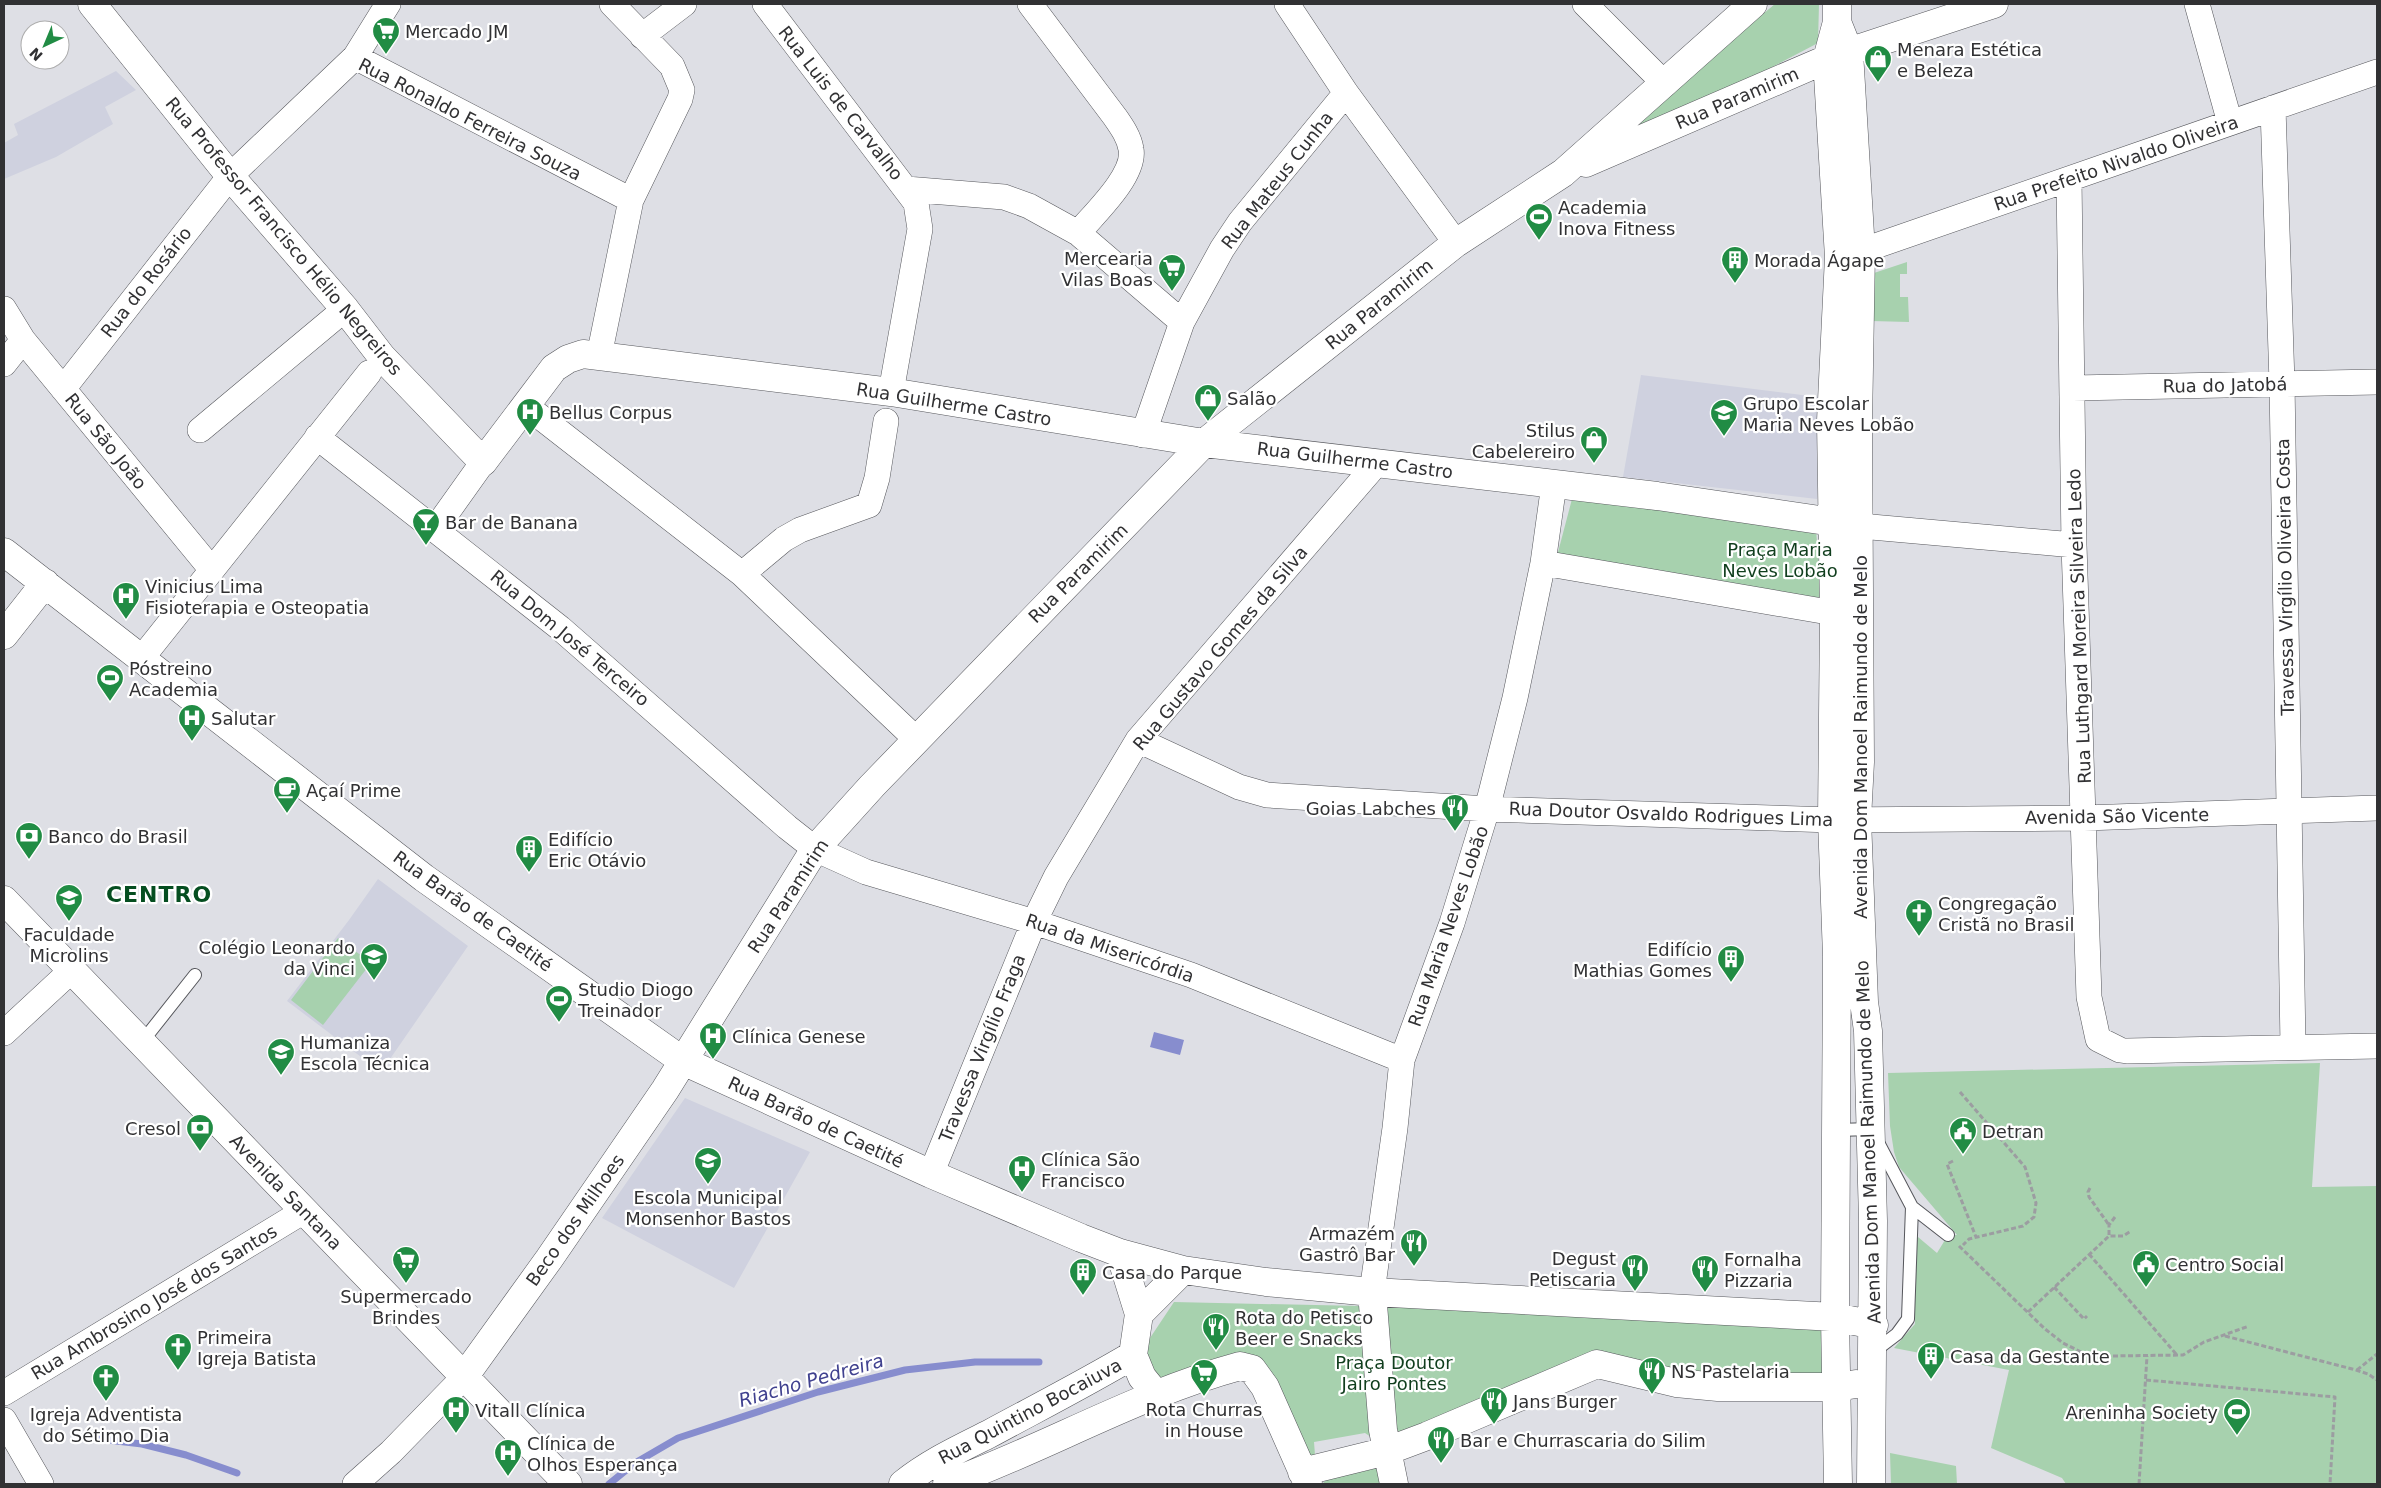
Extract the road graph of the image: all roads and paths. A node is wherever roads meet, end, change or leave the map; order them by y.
1 (92, 4) edge
2 (388, 4) edge
3 (612, 4) edge
4 (684, 4) edge
5 (765, 4) edge
6 (1030, 4) edge
7 (1287, 4) edge
8 (1585, 4) edge
9 (1753, 4) edge
10 (1994, 4) edge
11 (2197, 4) edge
12 (1837, 13) edge
13 (642, 36) junction
14 (1838, 56) junction
15 (355, 57) junction
16 (2377, 72) edge
17 (1665, 84) junction
18 (1346, 93) junction
19 (2273, 108) junction
20 (2230, 124) junction
21 (1564, 173) junction
22 (230, 176) junction
23 (2069, 179) junction
24 (906, 188) junction
25 (632, 200) junction
26 (1078, 233) junction
27 (1456, 243) junction
28 (1852, 254) junction
29 (4, 309) edge
30 (345, 309) junction
31 (1182, 322) junction
32 (23, 340) junction
33 (599, 356) junction
34 (4, 364) edge
35 (370, 373) dead end
36 (2377, 382) edge
37 (2282, 384) junction
38 (2074, 388) junction
39 (63, 389) junction
40 (891, 392) junction
41 (525, 405) junction
42 (886, 421) dead end
43 (200, 430) dead end
44 (1143, 435) junction
45 (317, 437) junction
46 (1204, 443) junction
47 (483, 462) junction
48 (1377, 463) junction
49 (1554, 484) junction
50 (1846, 524) junction
51 (436, 528) junction
52 (2074, 545) junction
53 (4, 552) edge
54 (1543, 563) junction
55 (212, 570) junction
56 (742, 574) junction
57 (45, 583) junction
58 (1834, 613) junction
59 (4, 635) edge
60 (141, 659) junction
61 (916, 739) junction
62 (1138, 740) junction
63 (1487, 808) junction
64 (2377, 808) edge
65 (2288, 812) junction
66 (2084, 818) junction
67 (1845, 820) junction
68 (815, 849) junction
69 (4, 900) edge
70 (1034, 922) junction
71 (72, 970) junction
72 (195, 974) dead end
73 (1850, 1004) junction
74 (4, 1032) edge
75 (142, 1042) junction
76 (2293, 1046) junction
77 (2377, 1046) edge
78 (1402, 1060) junction
79 (684, 1062) junction
80 (1960, 1092) dead end
81 (1871, 1129) junction
82 (1837, 1130) junction
83 (1953, 1161) dead end
84 (931, 1174) junction
85 (2090, 1188) dead end
86 (1912, 1208) junction
87 (304, 1211) junction
88 (2115, 1217) dead end
89 (2109, 1225) junction
90 (2132, 1231) dead end
91 (1948, 1235) joint
92 (2109, 1236) junction
93 (1976, 1238) junction
94 (1969, 1239) dead end
95 (1120, 1253) junction
96 (2089, 1254) junction
97 (1183, 1270) junction
98 (2054, 1287) junction
99 (1372, 1292) junction
100 (2028, 1312) junction
101 (1139, 1314) junction
102 (2087, 1316) dead end
103 (1835, 1317) junction
104 (1874, 1325) junction
105 (2248, 1326) dead end
106 (2224, 1336) junction
107 (1872, 1352) junction
108 (2377, 1354) edge
109 (1133, 1355) junction
110 (2178, 1355) junction
111 (2147, 1356) junction
112 (2356, 1370) junction
113 (1105, 1372) junction
114 (464, 1377) junction
115 (2146, 1380) junction
116 (2377, 1380) edge
117 (1872, 1382) junction
118 (1837, 1387) junction
119 (4, 1393) edge
120 (1155, 1393) junction
121 (1123, 1407) junction
122 (4, 1420) edge
123 (1387, 1451) junction
124 (1305, 1478) edge
125 (41, 1484) edge
126 (355, 1484) edge
127 (568, 1484) edge
128 (903, 1484) edge
129 (947, 1484) edge
130 (1394, 1484) edge
131 (1838, 1484) edge
132 (1871, 1484) edge
133 (2139, 1484) edge
134 (2330, 1484) edge

1 - 22 main road, Rua Professor Francisco Hélio Negreiros
2 - 15 street
3 - 13 street
4 - 13 street
5 - 24 street, Rua Luis de Carvalho
6 - 26 street
7 - 18 street
8 - 17 street
9 - 17 main road, Rua Paramirim
10 - 14 main road, Rua Paramirim
11 - 20 street
12 - 14 main road, Avenida Dom Manoel Raimundo de Melo
13 - 25 street
14 - 21 main road, Rua Paramirim
14 - 28 main road, Avenida Dom Manoel Raimundo de Melo
15 - 22 street, Rua Ronaldo Ferreira Souza
15 - 25 street, Rua Ronaldo Ferreira Souza
16 - 19 street, Rua Prefeito Nivaldo Oliveira
17 - 21 main road, Rua Paramirim
18 - 27 street
18 - 31 street, Rua Mateus Cunha
19 - 20 street, Rua Prefeito Nivaldo Oliveira
19 - 37 street, Travessa Virgílio Oliveira Costa
20 - 23 street, Rua Prefeito Nivaldo Oliveira
21 - 27 main road, Rua Paramirim
22 - 30 main road, Rua Professor Francisco Hélio Negreiros
22 - 39 street, Rua do Rosário
23 - 28 street, Rua Prefeito Nivaldo Oliveira
23 - 38 street, Rua Luthgard Moreira Silveira Ledo
24 - 26 street, Rua Luis de Carvalho
24 - 40 street
25 - 33 street
26 - 31 street, Rua Luis de Carvalho
27 - 46 main road, Rua Paramirim
28 - 50 main road, Avenida Dom Manoel Raimundo de Melo
29 - 32 street, Rua São João
30 - 43 street
30 - 47 main road, Rua Professor Francisco Hélio Negreiros
31 - 44 street, Rua Mateus Cunha
32 - 34 street
32 - 39 street, Rua São João
33 - 40 main road, Rua Guilherme Castro
33 - 41 main road, Rua Guilherme Castro
35 - 45 street
36 - 37 street, Rua do Jatobá
37 - 38 street, Rua do Jatobá
37 - 65 street, Travessa Virgílio Oliveira Costa
38 - 52 street, Rua Luthgard Moreira Silveira Ledo
39 - 55 street, Rua São João
40 - 44 main road, Rua Guilherme Castro
41 - 47 main road, Rua Guilherme Castro
41 - 56 street
42 - 56 street
44 - 46 main road, Rua Guilherme Castro
45 - 51 street, Rua Dom José Terceiro
45 - 55 street
46 - 48 main road, Rua Guilherme Castro
46 - 61 main road, Rua Paramirim
47 - 51 street, Rua Guilherme Castro
48 - 49 main road, Rua Guilherme Castro
48 - 62 street, Rua Gustavo Gomes da Silva
49 - 50 main road
49 - 54 street
50 - 52 street
50 - 58 main road, Avenida Dom Manoel Raimundo de Melo
50 - 67 main road, Avenida Dom Manoel Raimundo de Melo
51 - 68 street, Rua Dom José Terceiro
52 - 66 street, Rua Luthgard Moreira Silveira Ledo
53 - 57 main road, Rua Barão de Caetité
54 - 58 street
54 - 63 street, Rua Maria Neves Lobão
55 - 60 street
56 - 61 street
57 - 59 main road
57 - 60 main road, Rua Barão de Caetité
58 - 67 main road, Avenida Dom Manoel Raimundo de Melo
60 - 79 main road, Rua Barão de Caetité
61 - 68 main road, Rua Paramirim
62 - 63 street, Rua Doutor Osvaldo Rodrigues Lima
62 - 70 street, Rua Gustavo Gomes da Silva
63 - 67 street, Rua Doutor Osvaldo Rodrigues Lima
63 - 78 street, Rua Maria Neves Lobão
64 - 65 street, Avenida São Vicente
65 - 66 street, Avenida São Vicente
65 - 76 street, Travessa Virgílio Oliveira Costa
66 - 67 street, Avenida São Vicente
66 - 76 street, Rua Luthgard Moreira Silveira Ledo
67 - 73 main road, Avenida Dom Manoel Raimundo de Melo
68 - 70 street, Rua da Misericórdia
68 - 79 main road, Rua Paramirim
69 - 71 main road, Avenida Santana
70 - 78 street, Rua da Misericórdia
70 - 84 street, Travessa Virgílio Fraga
71 - 74 street
71 - 75 main road, Avenida Santana
72 - 75 lane
73 - 81 main road, Avenida Dom Manoel Raimundo de Melo
73 - 82 main road, Avenida Dom Manoel Raimundo de Melo
75 - 87 main road, Avenida Santana
76 - 77 street
78 - 99 street, Rua Maria Neves Lobão
79 - 84 main road, Rua Barão de Caetité
79 - 114 main road, Beco dos Milhoes
80 - 93 path
81 - 82 lane
81 - 86 lane
81 - 104 main road, Avenida Dom Manoel Raimundo de Melo
82 - 103 main road, Avenida Dom Manoel Raimundo de Melo
83 - 93 path
84 - 95 main road, Rua Barão de Caetité
85 - 89 path
86 - 91 lane
86 - 107 lane
87 - 114 main road, Avenida Santana
87 - 119 street, Rua Ambrosino José dos Santos
88 - 89 path
89 - 92 path
90 - 92 path
91 - 100 path
92 - 96 path
93 - 94 path
95 - 97 main road, Rua Barão de Caetité
95 - 101 main road
96 - 98 path
96 - 110 path
97 - 99 main road
97 - 101 main road
98 - 100 path
98 - 102 path
99 - 103 main road
99 - 123 main road
100 - 111 path
101 - 109 main road
103 - 104 main road
103 - 118 main road, Avenida Dom Manoel Raimundo de Melo
104 - 107 main road, Avenida Dom Manoel Raimundo de Melo
105 - 106 path
106 - 110 path
106 - 112 path
107 - 117 main road, Avenida Dom Manoel Raimundo de Melo
108 - 112 path
109 - 113 main road, Rua Quintino Bocaiuva
109 - 120 main road
110 - 111 path
111 - 115 path
112 - 116 path
113 - 121 main road
113 - 128 main road, Rua Quintino Bocaiuva
114 - 126 street
114 - 127 main road, Avenida Santana
115 - 133 path
115 - 134 path
117 - 118 main road
117 - 132 main road, Avenida Dom Manoel Raimundo de Melo
118 - 123 main road
118 - 131 main road, Avenida Dom Manoel Raimundo de Melo
120 - 121 main road, Rua Quintino Bocaiuva
120 - 124 main road
121 - 129 main road, Rua Quintino Bocaiuva
122 - 125 street
123 - 124 main road
123 - 130 main road

